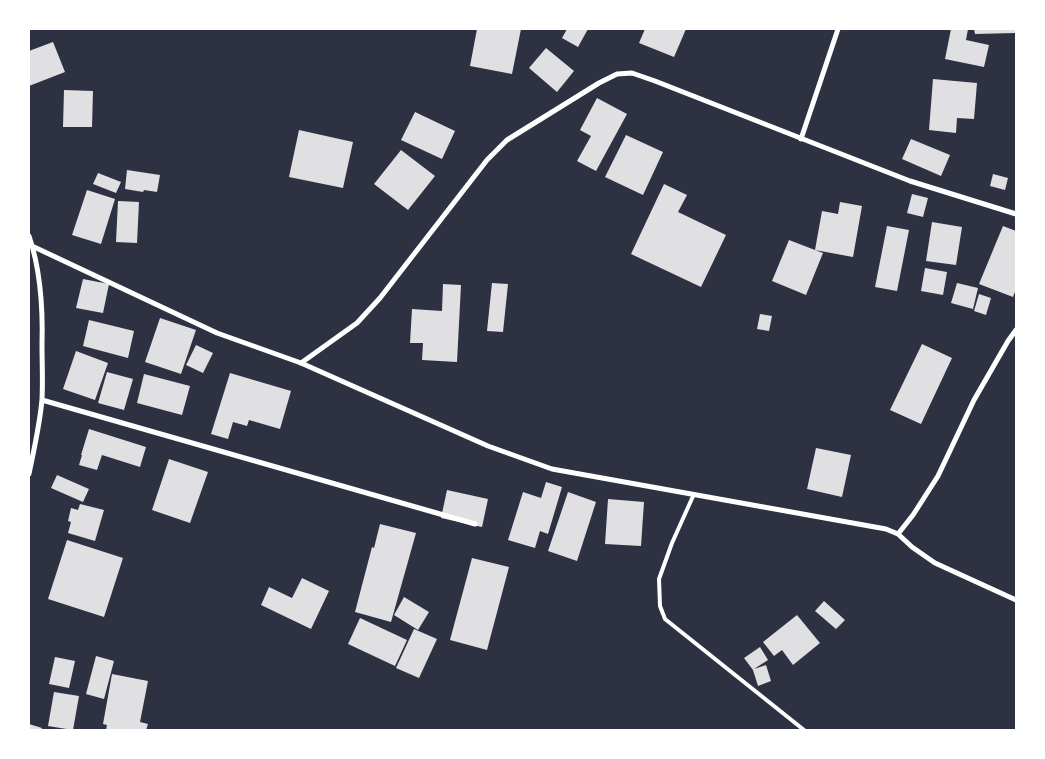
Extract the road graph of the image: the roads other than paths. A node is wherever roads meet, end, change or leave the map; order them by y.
1 (838, 29) edge
2 (801, 139) junction
3 (1016, 214) edge
4 (29, 236) edge
5 (32, 246) junction
6 (1016, 330) edge
7 (301, 363) junction
8 (42, 400) junction
9 (29, 474) edge
10 (694, 494) junction
11 (475, 524) dead end
12 (898, 534) junction
13 (1016, 600) edge
14 (804, 730) edge

1 - 2 street
2 - 3 street
2 - 7 street
4 - 5 street
5 - 7 street
5 - 8 street
6 - 12 street
7 - 10 street
8 - 9 street
8 - 11 street
10 - 12 street
10 - 14 lane
12 - 13 street

